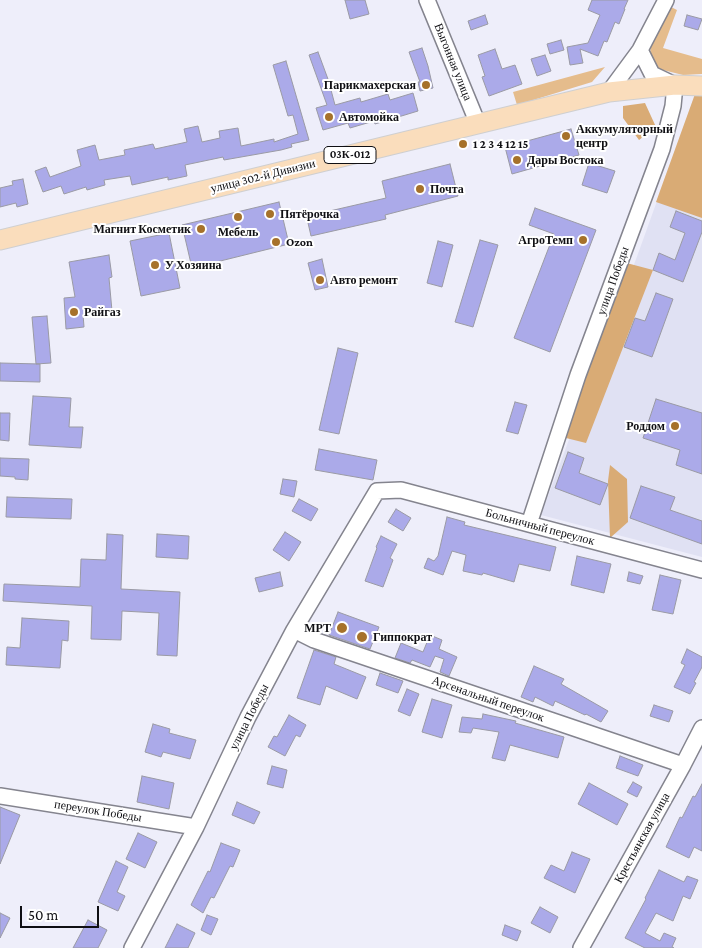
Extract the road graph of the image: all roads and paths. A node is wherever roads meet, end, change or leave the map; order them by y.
1 (427, 0) edge
2 (666, 0) edge
3 (640, 50) junction
4 (675, 85) junction
5 (702, 86) edge
6 (609, 92) junction
7 (478, 124) junction
8 (0, 240) edge
9 (377, 491) joint
10 (529, 524) junction
11 (702, 570) edge
12 (294, 630) junction
13 (702, 728) edge
14 (683, 765) junction
15 (0, 796) edge
16 (196, 827) junction
17 (132, 948) edge
18 (581, 948) edge

1 - 7 street, Выгонная улица
2 - 3 street
3 - 4 street
3 - 6 street
4 - 5 main road, улица 302-й Дивизии / 03К-012
4 - 6 main road, улица 302-й Дивизии / 03К-012
4 - 10 street, улица Победы
6 - 7 main road, улица 302-й Дивизии / 03К-012
7 - 8 main road, улица 302-й Дивизии / 03К-012
9 - 10 street, Больничный переулок
9 - 12 street, улица Победы
10 - 11 street, Больничный переулок
12 - 14 street, Арсенальный переулок
12 - 16 street, улица Победы
13 - 14 street, Крестьянская улица
14 - 18 street, Крестьянская улица
15 - 16 street, переулок Победы
16 - 17 street, улица Победы

